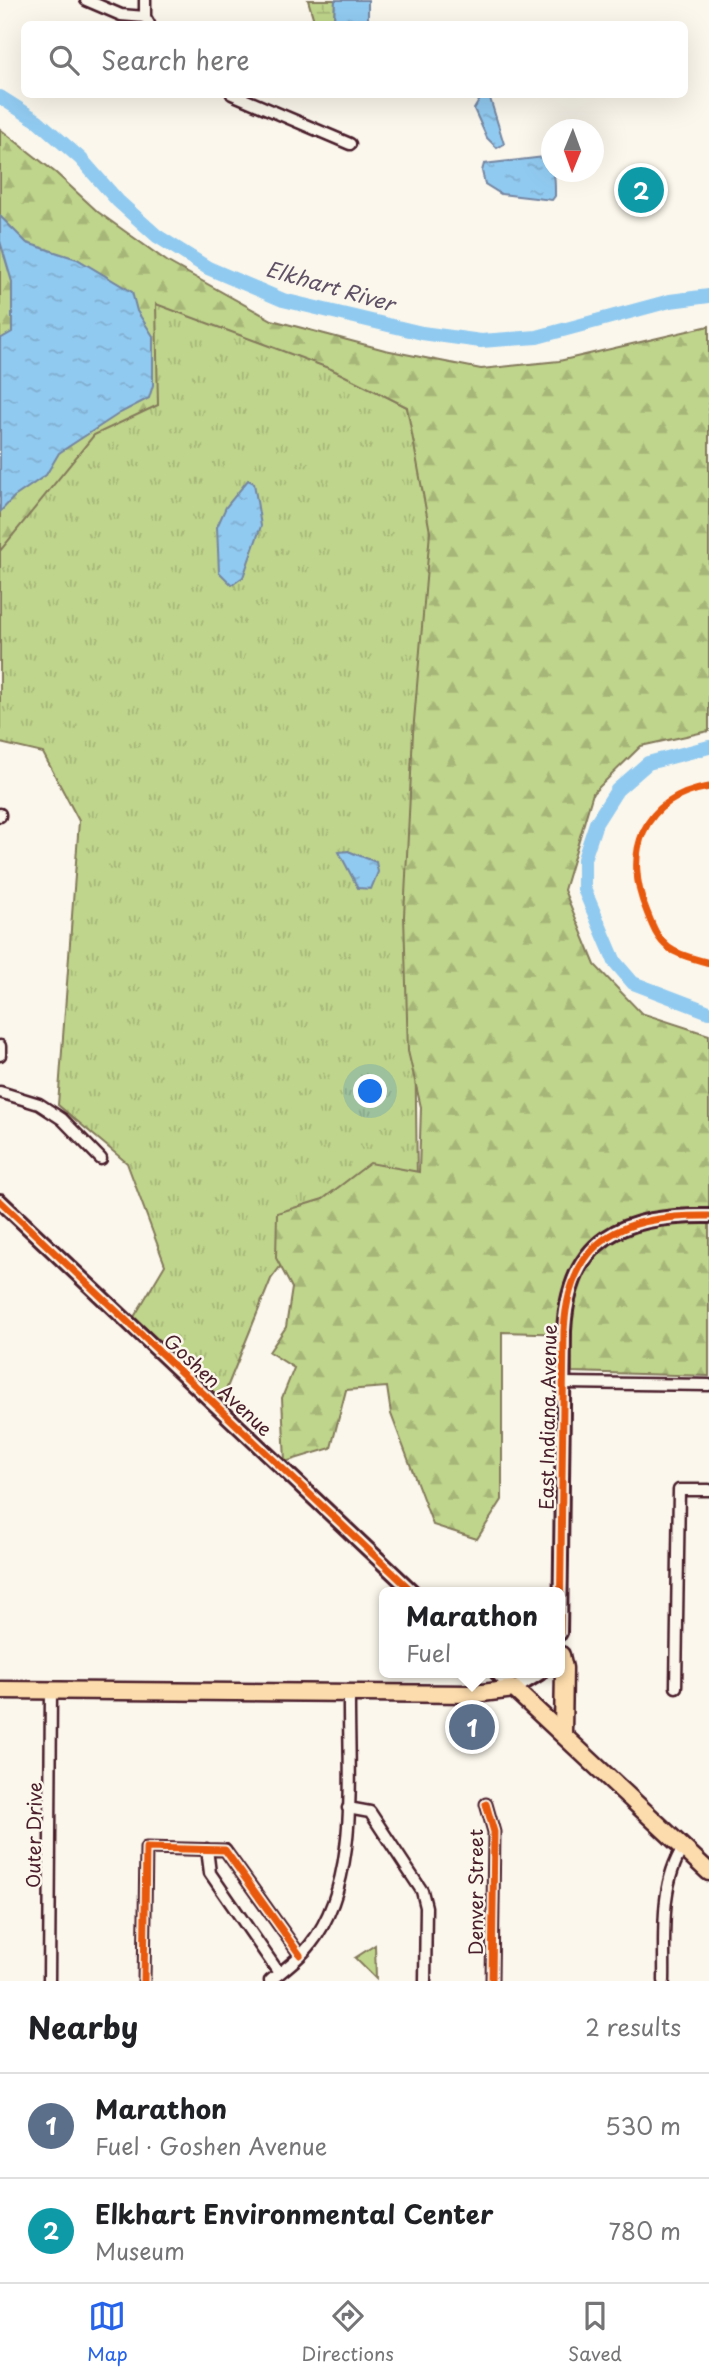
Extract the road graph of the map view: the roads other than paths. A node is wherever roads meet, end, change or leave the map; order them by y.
1 (86, 0) edge
2 (145, 0) edge
3 (147, 21) edge
4 (241, 98) edge
5 (350, 144) dead end
6 (0, 1046) edge
7 (0, 1055) edge
8 (0, 1092) edge
9 (100, 1159) dead end
10 (0, 1201) edge
11 (709, 1216) edge
12 (564, 1383) junction
13 (709, 1385) edge
14 (709, 1490) edge
15 (408, 1587) edge
16 (561, 1587) edge
17 (502, 1678) edge
18 (532, 1678) edge
19 (564, 1678) edge
20 (676, 1687) dead end
21 (514, 1689) junction
22 (0, 1690) edge
23 (51, 1690) junction
24 (349, 1693) junction
25 (563, 1733) junction
26 (486, 1804) dead end
27 (348, 1808) junction
28 (684, 1848) junction
29 (207, 1849) junction
30 (709, 1872) edge
31 (300, 1955) junction
32 (279, 1973) junction
33 (49, 1981) edge
34 (145, 1981) edge
35 (270, 1981) edge
36 (425, 1981) edge
37 (492, 1981) edge
38 (664, 1981) edge

1 - 3 street
2 - 3 street
4 - 5 street
6 - 7 street
8 - 9 street
10 - 15 street, Goshen Avenue
11 - 12 street, East Indiana Avenue
12 - 13 street
12 - 16 street, East Indiana Avenue
14 - 20 street
17 - 21 street
18 - 21 street
19 - 25 main road
21 - 24 main road
21 - 25 main road
22 - 23 main road
23 - 24 main road
23 - 33 street, Outer Drive
24 - 27 street
25 - 28 main road
26 - 37 street, Denver Street
27 - 31 street
27 - 36 street
28 - 30 main road
28 - 38 street
29 - 31 street
29 - 32 street
29 - 34 street
31 - 32 street
32 - 35 street

